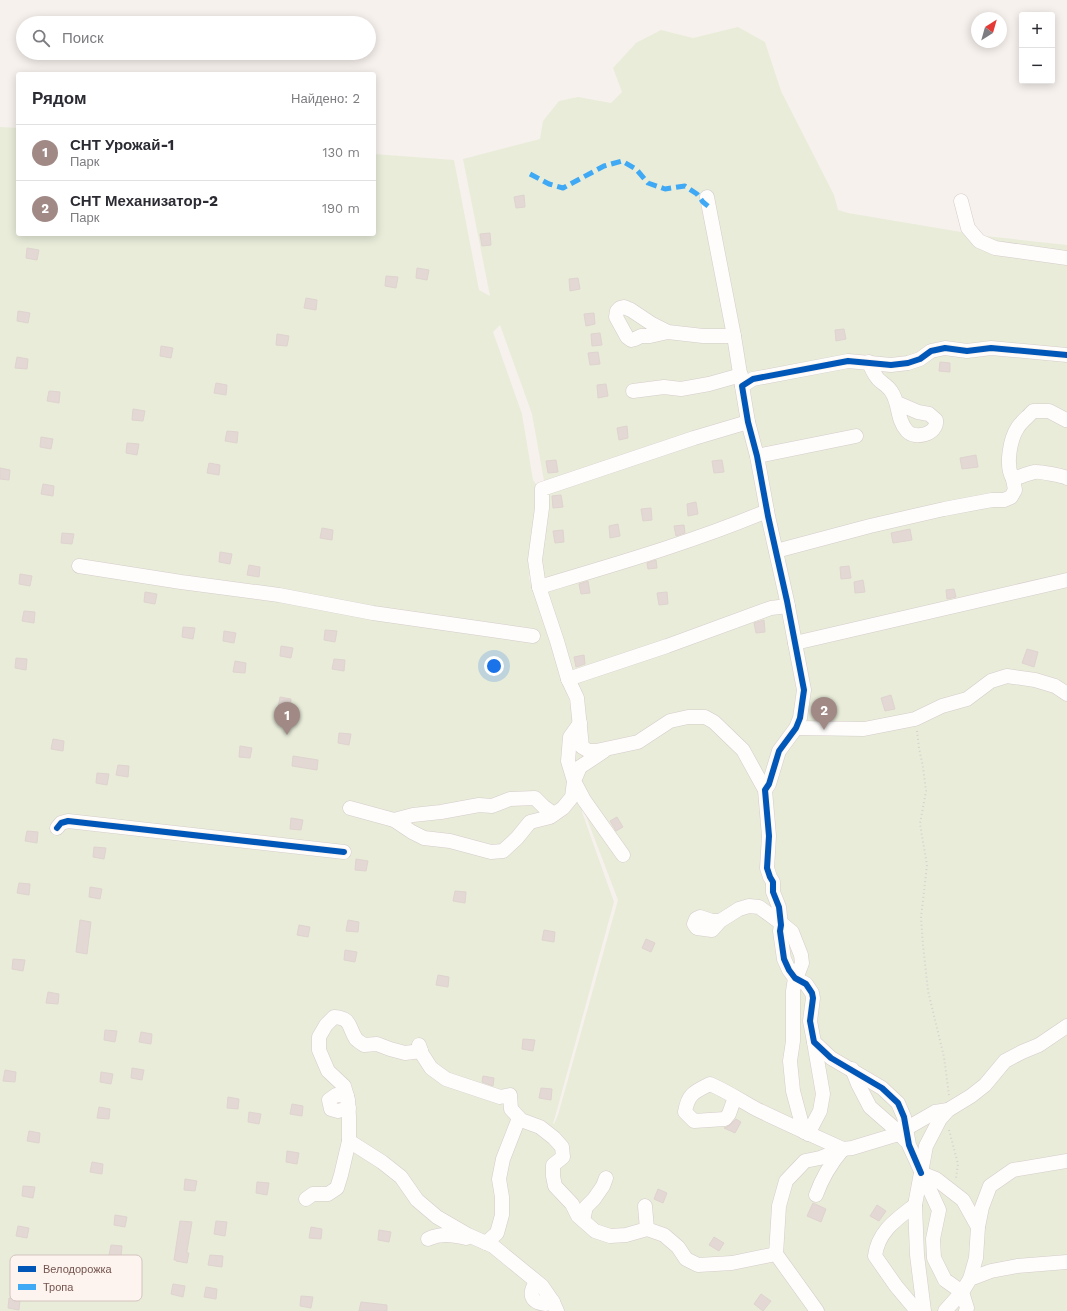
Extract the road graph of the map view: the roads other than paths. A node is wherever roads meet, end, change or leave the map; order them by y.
1 (707, 197) dead end
2 (961, 201) dead end
3 (1067, 258) edge
4 (668, 332) dead end
5 (734, 336) junction
6 (1067, 355) edge
7 (869, 362) junction
8 (742, 381) junction
9 (633, 391) dead end
10 (897, 403) dead end
11 (1066, 420) dead end
12 (748, 422) junction
13 (856, 436) dead end
14 (757, 456) junction
15 (1067, 478) edge
16 (1013, 479) junction
17 (767, 511) junction
18 (776, 551) junction
19 (79, 566) dead end
20 (1067, 580) edge
21 (539, 587) junction
22 (788, 606) junction
23 (533, 636) dead end
24 (795, 643) junction
25 (568, 679) junction
26 (1067, 694) edge
27 (580, 723) junction
28 (796, 728) junction
29 (608, 748) junction
30 (574, 781) junction
31 (765, 790) junction
32 (350, 808) dead end
33 (554, 814) junction
34 (394, 820) junction
35 (57, 828) dead end
36 (344, 852) dead end
37 (623, 855) dead end
38 (720, 921) dead end
39 (781, 922) junction
40 (795, 978) junction
41 (1067, 1026) edge
42 (814, 1042) junction
43 (852, 1069) junction
44 (735, 1097) dead end
45 (948, 1110) junction
46 (519, 1118) junction
47 (902, 1131) junction
48 (806, 1133) junction
49 (349, 1141) junction
50 (843, 1149) junction
51 (1067, 1161) edge
52 (921, 1173) junction
53 (606, 1178) dead end
54 (816, 1195) dead end
55 (306, 1199) dead end
56 (915, 1205) junction
57 (645, 1206) dead end
58 (583, 1220) junction
59 (978, 1227) junction
60 (646, 1229) junction
61 (428, 1239) dead end
62 (482, 1241) junction
63 (776, 1254) junction
64 (1067, 1262) edge
65 (970, 1279) junction
66 (962, 1292) junction
67 (555, 1307) edge
68 (817, 1311) edge
69 (917, 1311) edge
70 (924, 1311) edge
71 (945, 1311) edge
72 (966, 1311) edge

1 - 5 street
2 - 3 street
4 - 5 street
5 - 8 street
6 - 7 street
7 - 8 street
7 - 10 street
8 - 9 street
8 - 12 street
11 - 16 street
12 - 14 street
12 - 21 street
13 - 14 street
14 - 17 street
15 - 16 street
16 - 18 street
17 - 18 street
17 - 21 street
18 - 22 street
19 - 23 street
20 - 24 street
21 - 25 street
22 - 24 street
22 - 25 street
24 - 28 street
25 - 27 street
26 - 28 street
27 - 29 street
27 - 30 street
28 - 31 street
29 - 30 street
29 - 31 street
30 - 33 street
30 - 37 street
31 - 39 street
32 - 34 street
33 - 34 street
33 - 34 street
35 - 36 street
38 - 39 street
39 - 40 street
40 - 42 street
40 - 48 street
41 - 45 street
42 - 43 street
42 - 48 street
43 - 47 street
43 - 47 street
44 - 48 street
45 - 47 street
45 - 52 street
46 - 49 street
46 - 58 street
46 - 62 street
47 - 50 street
47 - 52 street
48 - 50 street
49 - 55 street
49 - 62 street
50 - 54 street
50 - 63 street
51 - 59 street
52 - 56 street
52 - 59 street
52 - 66 street
53 - 58 street
56 - 69 street
56 - 70 street
57 - 60 street
58 - 60 street
59 - 65 street
60 - 63 street
61 - 62 street
62 - 67 street
63 - 68 street
64 - 65 street
65 - 66 street
66 - 71 street
66 - 72 street

